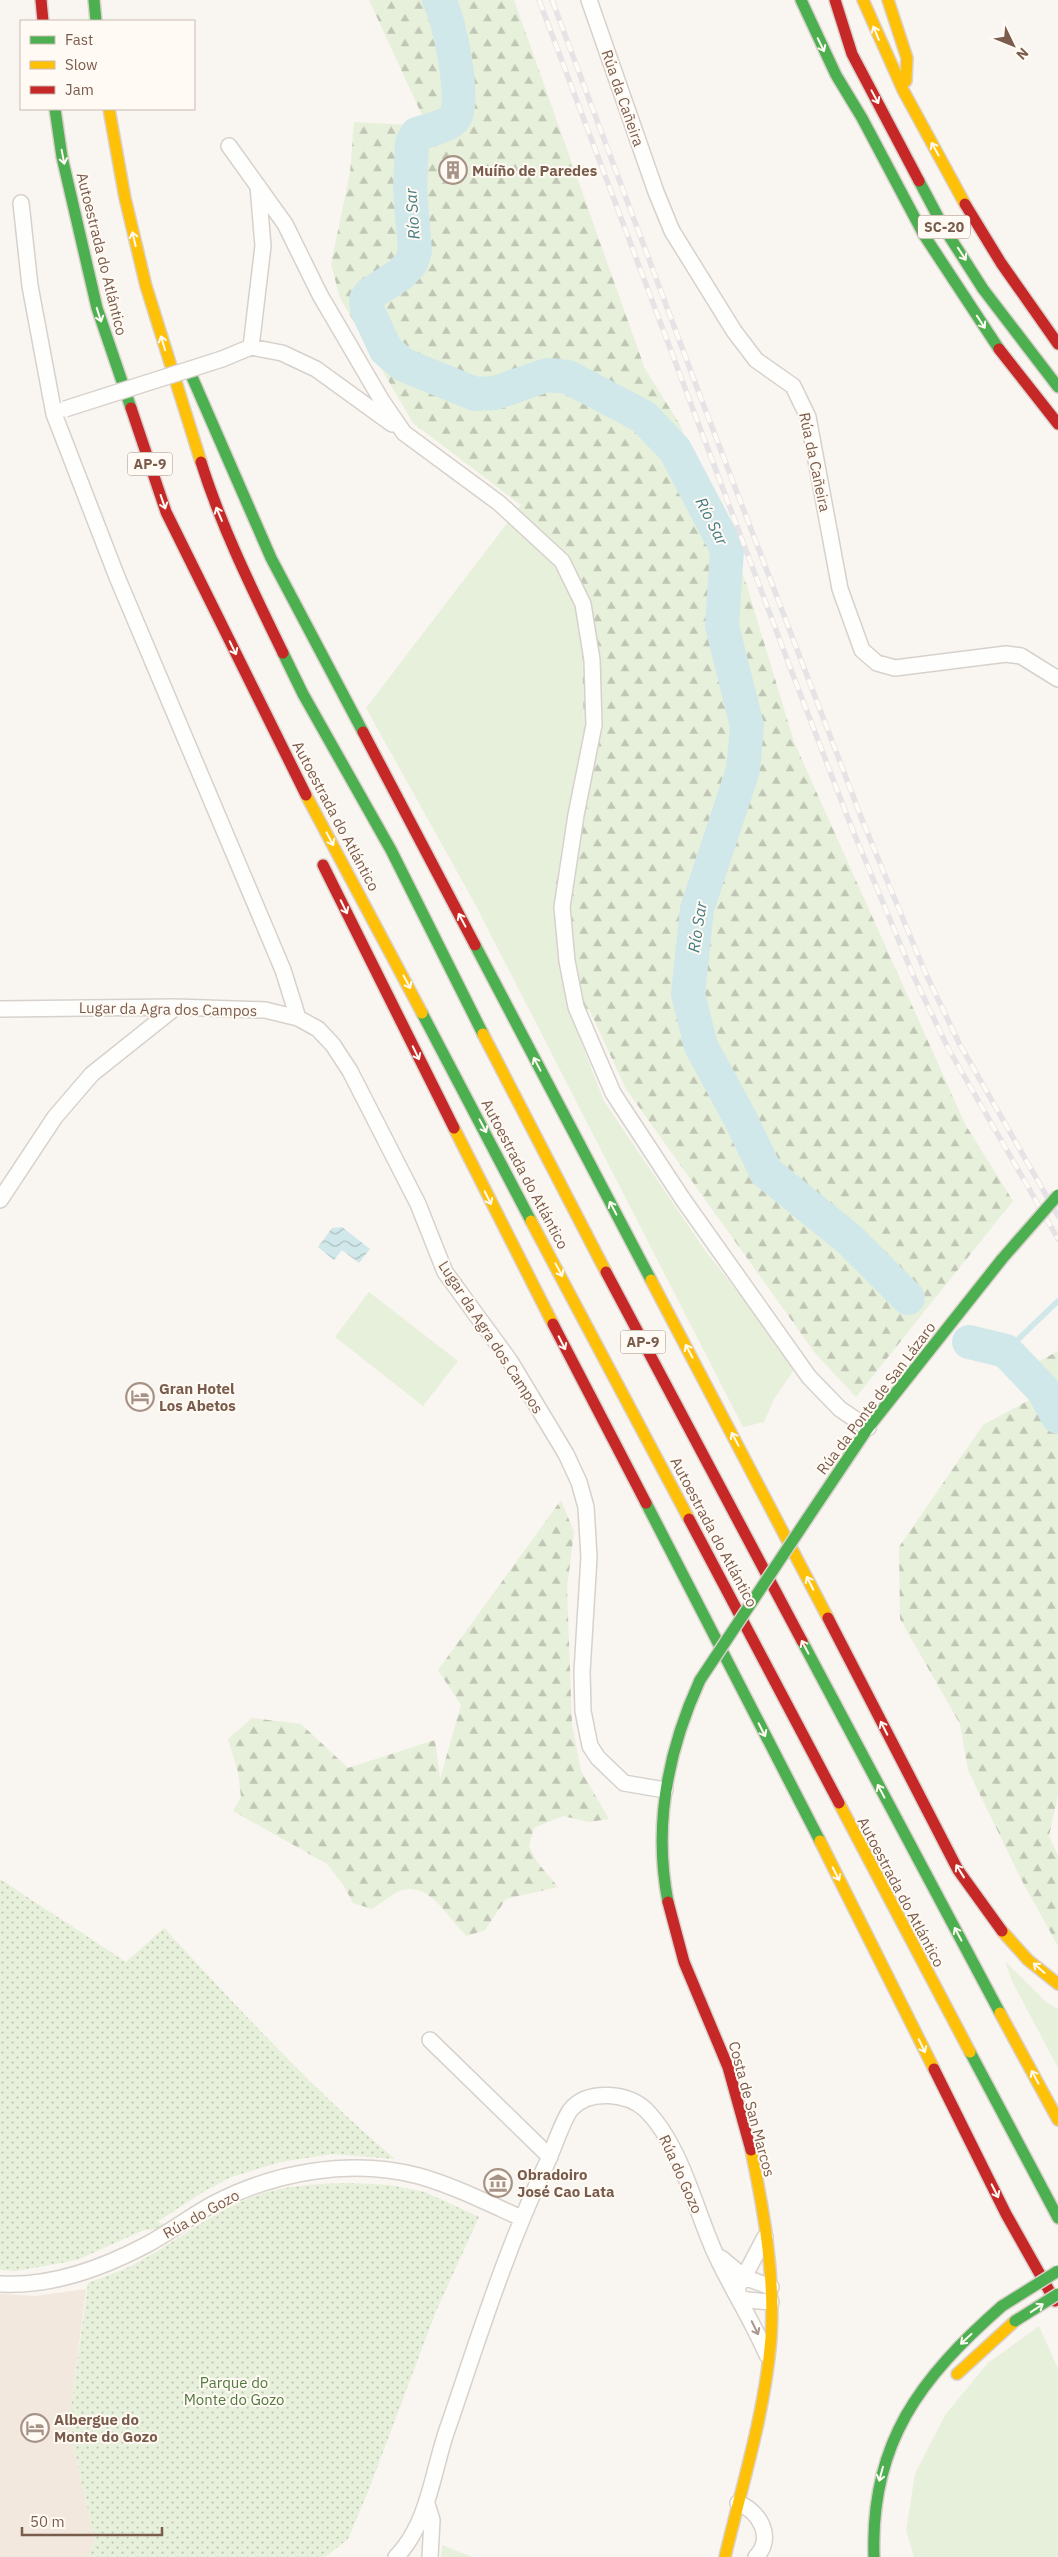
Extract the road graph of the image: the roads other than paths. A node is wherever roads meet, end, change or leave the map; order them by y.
1 (41, 0) edge
2 (94, 0) edge
3 (589, 0) edge
4 (801, 0) edge
5 (835, 0) edge
6 (863, 0) edge
7 (888, 0) edge
8 (43, 20) edge
9 (96, 20) edge
10 (852, 54) junction
11 (905, 92) junction
12 (55, 110) edge
13 (109, 110) edge
14 (862, 118) junction
15 (229, 146) dead end
16 (258, 185) junction
17 (21, 203) dead end
18 (146, 286) junction
19 (164, 306) dead end
20 (1058, 344) edge
21 (251, 347) junction
22 (185, 359) dead end
23 (1058, 387) edge
24 (59, 412) junction
25 (1058, 424) edge
26 (404, 433) junction
27 (1058, 679) edge
28 (307, 796) junction
29 (310, 831) dead end
30 (320, 858) dead end
31 (176, 1007) junction
32 (0, 1009) edge
33 (298, 1018) junction
34 (1058, 1195) edge
35 (0, 1200) edge
36 (868, 1428) junction
37 (700, 1680) joint
38 (665, 1790) junction
39 (1058, 1984) edge
40 (430, 2040) dead end
41 (1058, 2120) edge
42 (550, 2157) junction
43 (521, 2218) junction
44 (1058, 2218) edge
45 (766, 2233) junction
46 (716, 2254) junction
47 (1058, 2271) edge
48 (744, 2276) junction
49 (0, 2284) edge
50 (771, 2287) junction
51 (1058, 2294) edge
52 (738, 2296) junction
53 (772, 2302) junction
54 (1058, 2305) edge
55 (769, 2360) junction
56 (951, 2382) dead end
57 (738, 2503) junction
58 (427, 2504) junction
59 (765, 2538) junction
60 (396, 2557) edge
61 (430, 2557) edge
62 (725, 2557) edge
63 (756, 2557) edge
64 (773, 2557) edge
65 (874, 2557) edge

1 - 8 main road
2 - 9 main road
3 - 27 street, Rúa da Cañeira
4 -> 14 main road
5 - 10 main road, SC-20
11 -> 6 main road, SC-20
7 - 11 main road
10 - 14 main road
10 -> 23 main road, SC-20
20 -> 11 main road, SC-20
12 -> 28 main road, Autoestrada do Atlántico / AP-9
18 -> 13 main road, Autoestrada do Atlántico / AP-9
14 -> 25 main road, SC-20
15 - 16 street
16 - 21 street
16 - 26 street
17 - 24 street
18 - 19 main road
41 -> 18 main road, Autoestrada do Atlántico / AP-9
21 - 24 street, bridge
21 - 26 street
39 -> 22 main road
24 - 33 street
26 - 36 street
28 - 29 main road
28 -> 44 main road, Autoestrada do Atlántico / AP-9
30 -> 54 main road
31 - 32 street, Lugar da Agra dos Campos
31 - 33 street, Lugar da Agra dos Campos
31 - 35 street
33 - 38 street, Lugar da Agra dos Campos
34 - 36 main road, Rúa da Ponte de San Lázaro, bridge
36 - 37 main road, Rúa da Ponte de San Lázaro, bridge
37 - 38 main road, Costa de San Marcos
38 - 45 main road, Costa de San Marcos
40 - 42 street
42 - 43 street, Rúa do Gozo
42 - 46 street, Rúa do Gozo
43 - 49 street, Rúa do Gozo
43 - 58 street, Rúa do Gozo
45 - 48 street
45 - 50 main road, Costa de San Marcos
46 - 48 street, Rúa do Gozo
46 - 52 street, Rúa do Gozo
47 -> 65 main road, bridge
48 - 50 street, Rúa do Gozo
48 - 52 street
50 - 53 main road, Costa de San Marcos
56 -> 51 main road, bridge
52 - 53 street
52 -> 55 street, Rúa do Gozo
53 - 55 main road, Costa de San Marcos
55 - 57 main road, Costa de San Marcos
57 - 59 street
57 - 62 main road, Costa de San Marcos
58 - 60 street, Rúa do Gozo
58 - 61 street
59 - 63 street
59 - 64 street

